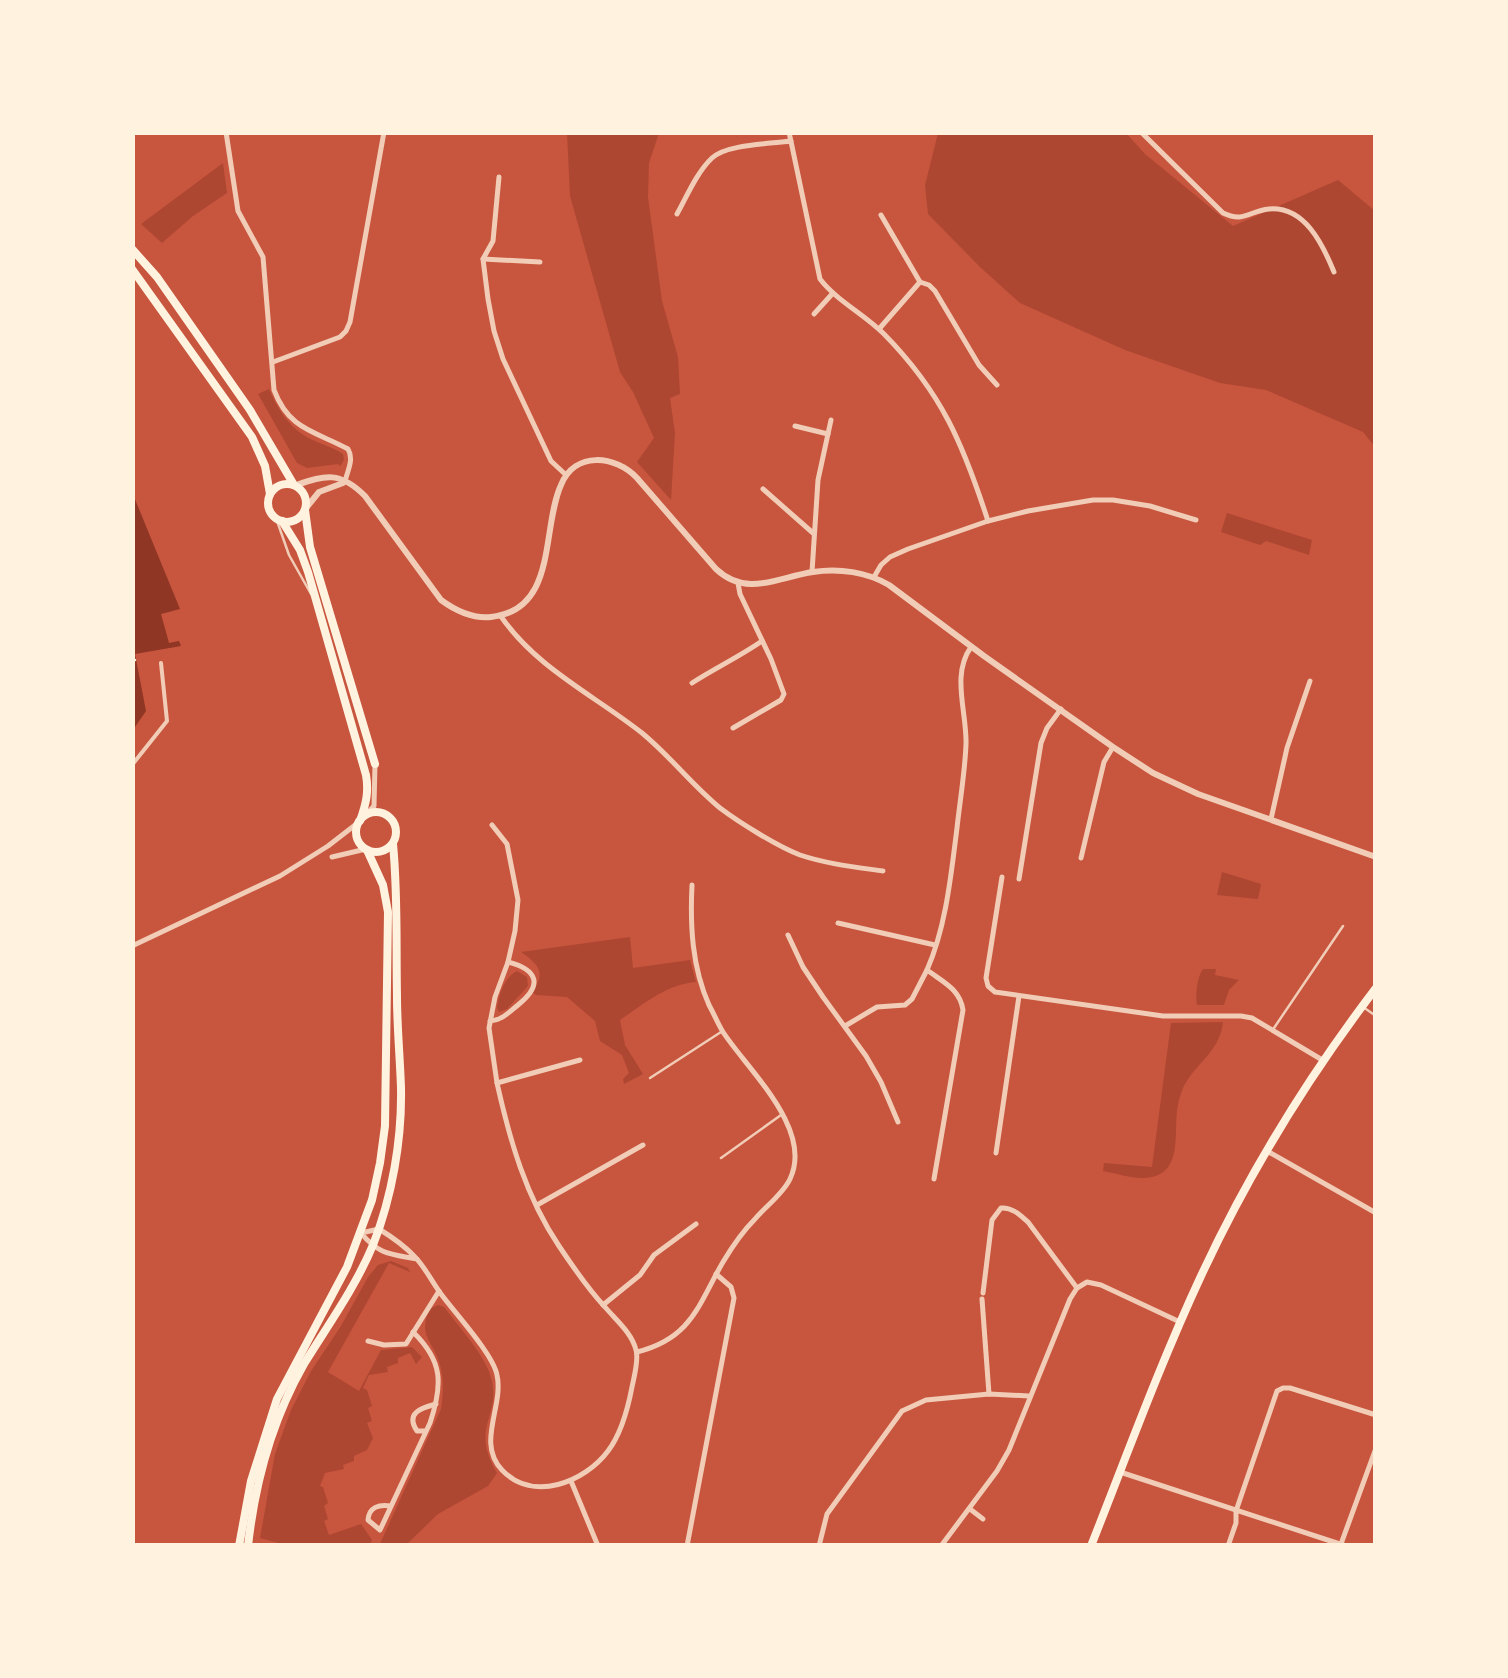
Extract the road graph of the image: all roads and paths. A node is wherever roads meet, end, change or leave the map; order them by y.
1 (226, 132) edge
2 (384, 132) edge
3 (790, 132) edge
4 (1141, 132) edge
5 (791, 141) junction
6 (499, 177) dead end
7 (677, 214) dead end
8 (881, 214) dead end
9 (132, 249) edge
10 (484, 259) junction
11 (540, 262) dead end
12 (132, 268) edge
13 (1334, 272) dead end
14 (920, 282) junction
15 (833, 293) junction
16 (814, 314) dead end
17 (879, 329) junction
18 (273, 362) junction
19 (997, 385) dead end
20 (831, 420) dead end
21 (795, 426) dead end
22 (828, 434) junction
23 (566, 476) junction
24 (344, 482) junction
25 (295, 485) junction
26 (763, 489) dead end
27 (270, 494) junction
28 (306, 509) junction
29 (279, 520) junction
30 (1196, 520) dead end
31 (988, 521) junction
32 (815, 534) junction
33 (812, 572) junction
34 (874, 577) junction
35 (738, 584) junction
36 (500, 616) junction
37 (762, 641) junction
38 (971, 647) junction
39 (160, 663) dead end
40 (1310, 681) dead end
41 (692, 683) dead end
42 (1061, 709) junction
43 (732, 728) dead end
44 (1112, 747) junction
45 (375, 764) joint
46 (132, 765) edge
47 (1270, 819) junction
48 (360, 820) junction
49 (492, 825) dead end
50 (392, 844) junction
51 (366, 850) junction
52 (332, 857) dead end
53 (1376, 857) edge
54 (1082, 858) dead end
55 (883, 871) dead end
56 (1002, 877) dead end
57 (1020, 879) dead end
58 (692, 885) dead end
59 (838, 923) dead end
60 (1343, 926) dead end
61 (788, 935) dead end
62 (935, 945) junction
63 (132, 946) edge
64 (508, 962) junction
65 (926, 970) junction
66 (1376, 988) edge
67 (1020, 996) junction
68 (1362, 1006) junction
69 (1376, 1016) edge
70 (490, 1022) junction
71 (845, 1026) junction
72 (1273, 1029) junction
73 (722, 1031) junction
74 (580, 1060) dead end
75 (1324, 1061) junction
76 (650, 1078) dead end
77 (498, 1084) junction
78 (782, 1114) junction
79 (898, 1122) dead end
80 (643, 1145) dead end
81 (1267, 1151) junction
82 (996, 1154) dead end
83 (721, 1158) dead end
84 (934, 1179) dead end
85 (536, 1205) junction
86 (1376, 1214) edge
87 (696, 1224) dead end
88 (379, 1229) junction
89 (361, 1232) junction
90 (372, 1246) junction
91 (417, 1259) junction
92 (716, 1274) junction
93 (1077, 1288) junction
94 (438, 1291) junction
95 (603, 1305) junction
96 (1180, 1322) junction
97 (413, 1332) junction
98 (368, 1341) dead end
99 (637, 1352) junction
100 (989, 1394) junction
101 (1030, 1396) junction
102 (436, 1404) junction
103 (1376, 1415) edge
104 (426, 1431) junction
105 (1376, 1448) edge
106 (1120, 1472) junction
107 (571, 1481) junction
108 (391, 1506) junction
109 (970, 1509) junction
110 (1236, 1511) junction
111 (983, 1519) dead end
112 (1344, 1545) edge
113 (239, 1546) edge
114 (248, 1546) edge
115 (598, 1546) edge
116 (687, 1546) edge
117 (819, 1546) edge
118 (941, 1546) edge
119 (1092, 1546) edge
120 (1228, 1546) edge

1 - 18 street
2 - 18 street
3 - 5 street
4 - 13 street
5 - 7 street
5 - 15 street
6 - 10 street
8 - 14 street
9 - 25 main road
10 - 11 street
10 - 23 street
12 - 27 main road
14 - 17 street
14 - 19 street
15 - 16 street
15 - 17 street
17 - 31 street
18 - 24 street
20 - 22 street
21 - 22 street
22 - 32 street
23 - 35 street
23 - 36 street
24 - 25 street
24 - 28 street
24 - 36 street
25 - 27 main road
25 - 28 main road
26 - 32 street
27 - 29 main road
28 - 29 main road
28 - 45 main road
29 - 48 main road
30 - 31 street
31 - 34 street
32 - 33 street
33 - 34 street
33 - 35 street
34 - 38 street
35 - 37 street
36 - 55 street
37 - 41 street
37 - 43 street
38 - 42 street
38 - 62 street
39 - 46 street
40 - 47 street
42 - 44 street
42 - 57 street
44 - 47 street
44 - 54 street
45 - 48 street
47 - 53 street
48 - 63 street
49 - 64 street
50 - 51 main road
50 - 51 main road
50 - 88 main road
51 - 52 street
51 - 89 main road
56 - 67 street
58 - 73 street
59 - 62 street
60 - 72 lane
61 - 71 street
62 - 65 street
64 - 70 street
64 - 70 street
65 - 71 street
65 - 84 street
66 - 68 main road
67 - 72 street
67 - 82 street
68 - 69 lane
68 - 75 main road
70 - 77 street
71 - 79 street
72 - 75 street
73 - 76 lane
73 - 78 street
74 - 77 street
75 - 81 main road
77 - 85 street
78 - 83 lane
78 - 92 street
80 - 85 street
81 - 86 street
81 - 96 main road
85 - 95 street
87 - 95 street
88 - 89 street
88 - 90 main road
88 - 91 street
89 - 90 street
89 - 113 main road
90 - 91 street
90 - 114 main road
91 - 94 street
92 - 99 street
92 - 116 street
93 - 96 street
93 - 100 street
93 - 101 street
94 - 97 street
94 - 107 street
95 - 99 street
96 - 106 main road
97 - 98 street
97 - 102 street
99 - 107 street
100 - 101 street
100 - 117 street
101 - 109 street
102 - 104 street
102 - 104 street
103 - 110 street
104 - 108 street
105 - 112 street
106 - 110 street
106 - 119 main road
107 - 115 street
108 - 108 street
109 - 111 street
109 - 118 street
110 - 112 street
110 - 120 street

